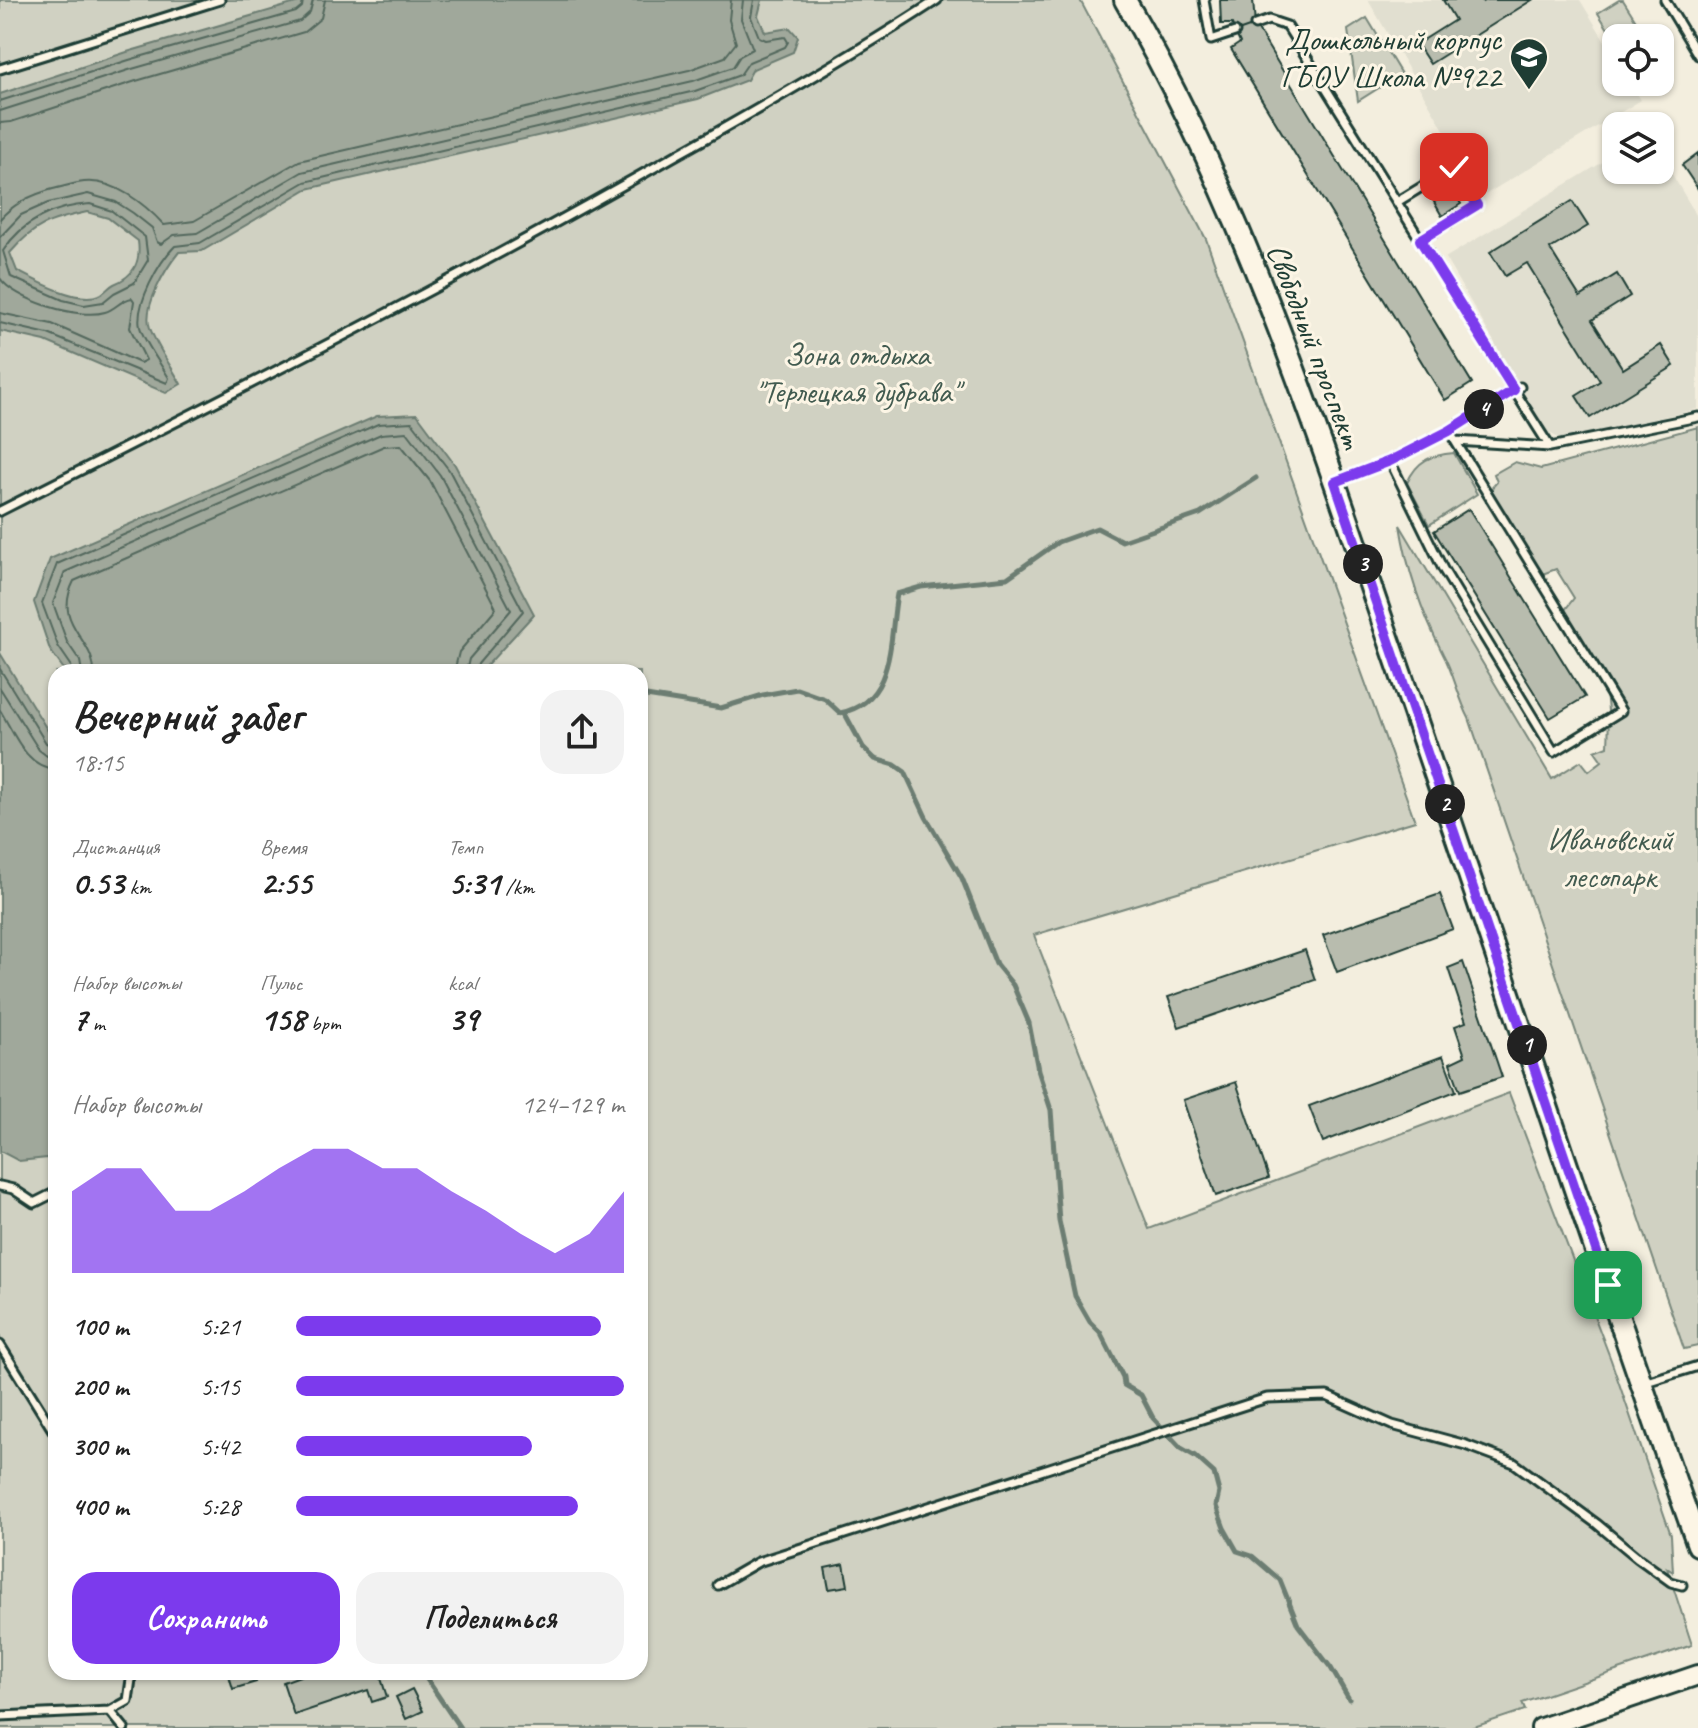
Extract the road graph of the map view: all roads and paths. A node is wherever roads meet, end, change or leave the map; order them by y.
1 (220, 0) edge
2 (937, 0) edge
3 (1125, 0) edge
4 (1204, 0) edge
5 (1665, 0) edge
6 (1255, 25) dead end
7 (1235, 32) dead end
8 (1698, 55) edge
9 (0, 69) edge
10 (1397, 202) junction
11 (1420, 240) junction
12 (1517, 388) junction
13 (1698, 417) edge
14 (1449, 431) junction
15 (1456, 441) junction
16 (1550, 447) junction
17 (1390, 461) junction
18 (1335, 482) junction
19 (0, 511) edge
20 (0, 1186) edge
21 (48, 1196) edge
22 (0, 1345) edge
23 (1698, 1366) edge
24 (1641, 1384) junction
25 (48, 1422) edge
26 (1698, 1545) edge
27 (718, 1585) dead end
28 (1682, 1585) dead end
29 (1698, 1675) edge
30 (131, 1680) edge
31 (110, 1711) junction
32 (0, 1716) edge
33 (124, 1728) edge
34 (1541, 1728) edge

1 - 9 lane
2 - 19 lane
3 - 18 main road, Свободный проспект
4 - 7 lane
5 - 8 lane
6 - 10 lane
10 - 11 lane
10 - 11 lane
11 - 12 lane
12 - 14 lane
12 - 16 lane
13 - 16 lane
14 - 15 lane
14 - 17 lane
15 - 16 lane
15 - 17 lane
17 - 18 lane
18 - 24 main road, Свободный проспект
20 - 21 lane
22 - 25 lane
23 - 24 lane
24 - 26 main road, Свободный проспект
27 - 28 lane
29 - 34 street
30 - 31 lane
31 - 32 lane
31 - 33 lane

